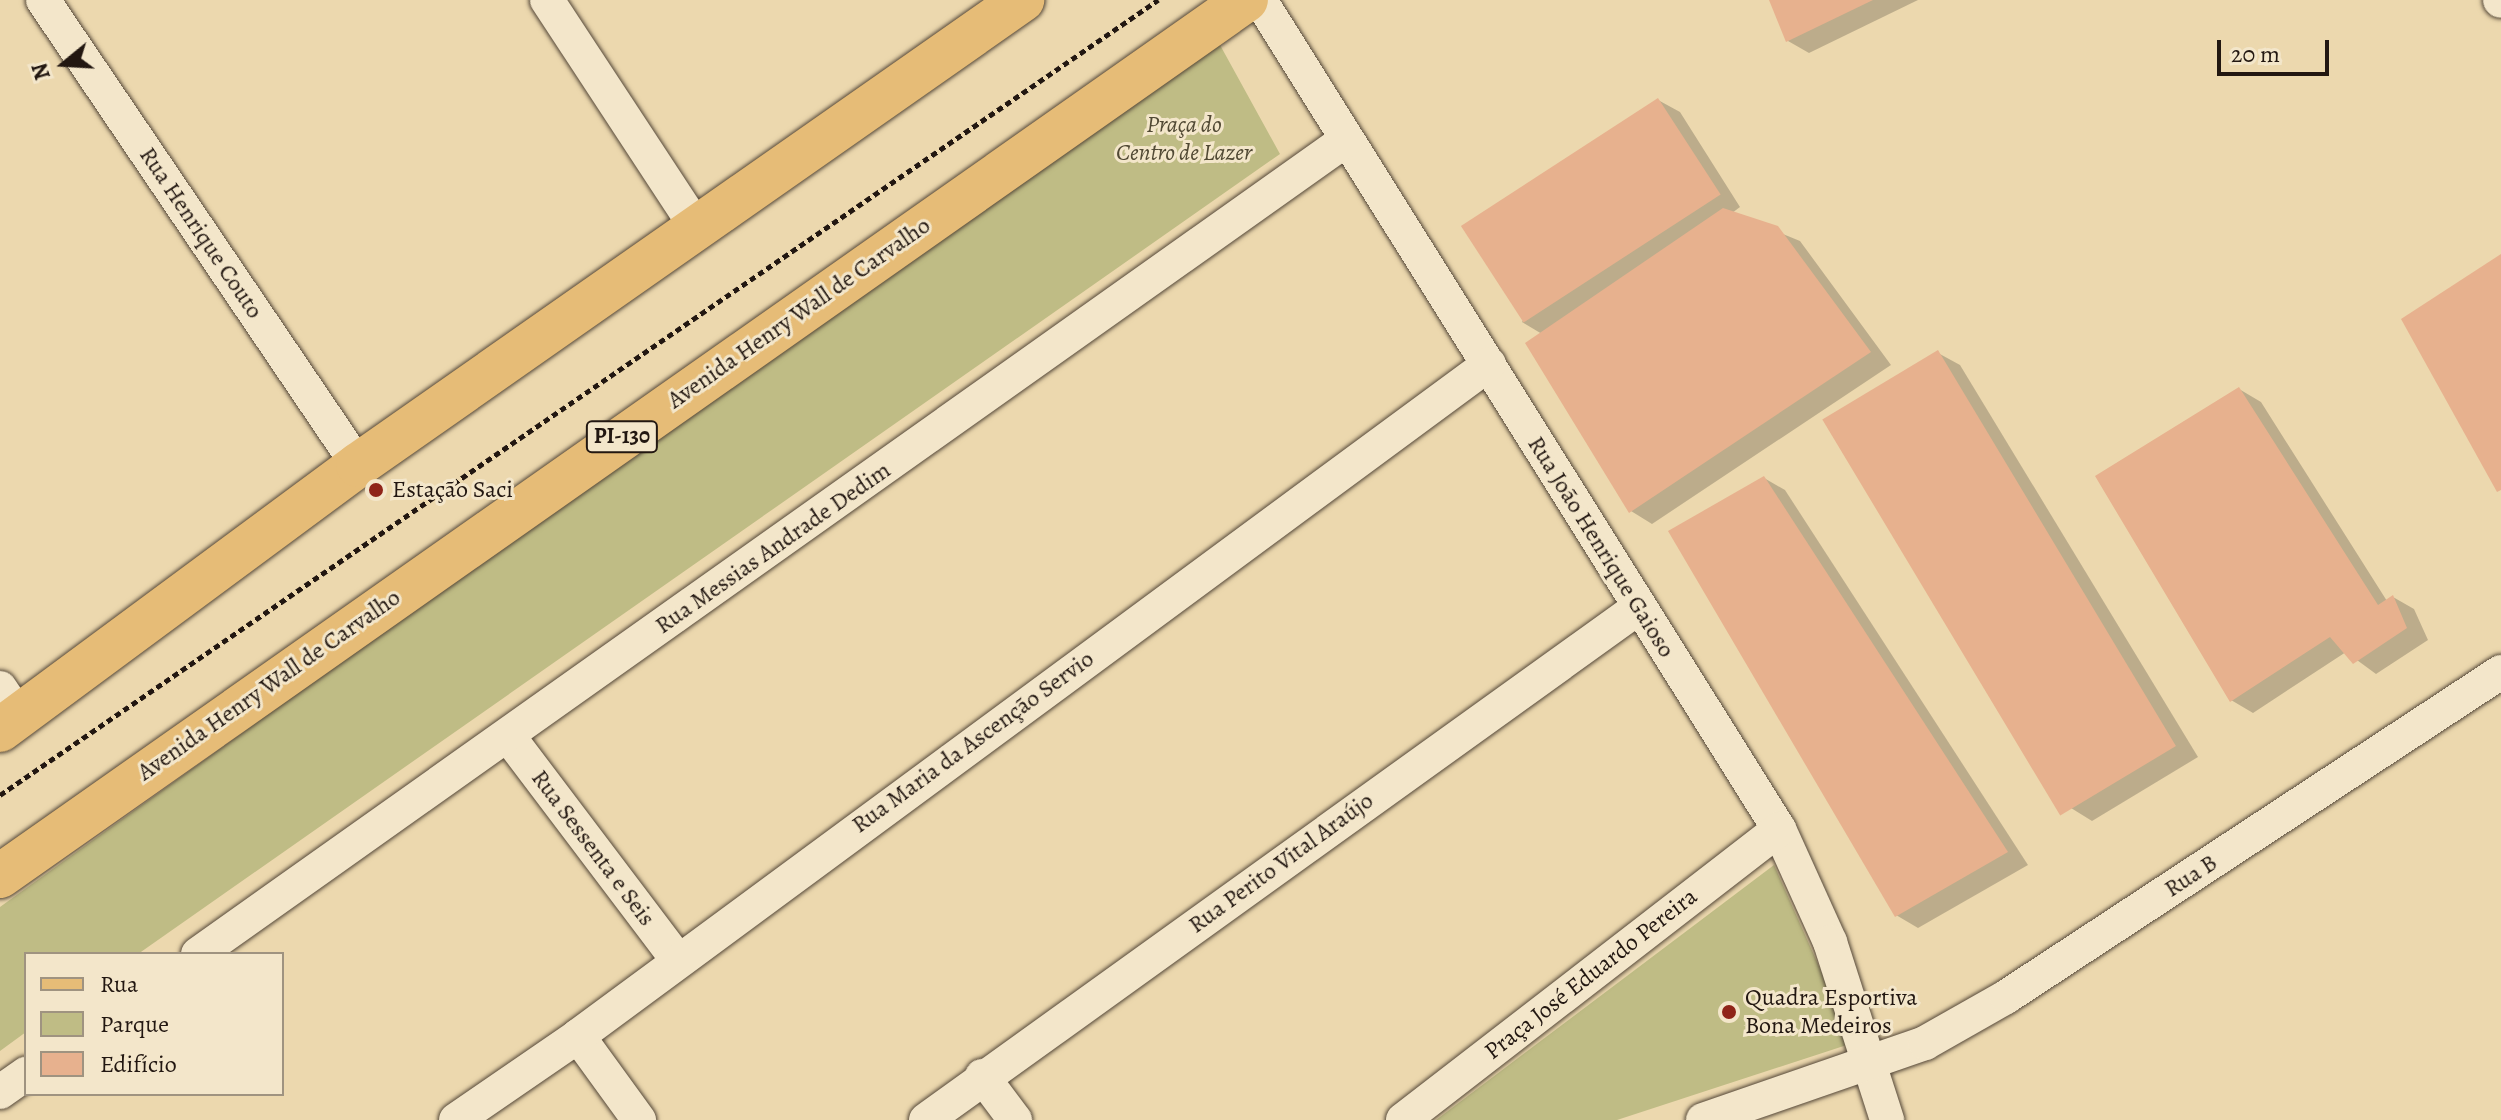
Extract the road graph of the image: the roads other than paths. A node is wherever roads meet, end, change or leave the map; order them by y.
1 (43, 0) edge
2 (547, 0) edge
3 (1246, 0) edge
4 (1260, 0) edge
5 (1013, 2) edge
6 (1346, 140) junction
7 (697, 228) junction
8 (1489, 364) junction
9 (358, 465) junction
10 (1638, 608) junction
11 (2501, 672) edge
12 (6, 711) edge
13 (509, 737) junction
14 (1779, 829) junction
15 (0, 876) edge
16 (201, 952) edge
17 (677, 959) junction
18 (578, 1036) junction
19 (1872, 1063) junction
20 (24, 1075) edge
21 (982, 1076) junction
22 (0, 1092) edge
23 (456, 1120) edge
24 (639, 1120) edge
25 (926, 1120) edge
26 (1015, 1120) edge
27 (1403, 1120) edge
28 (1703, 1120) edge
29 (1887, 1120) edge

1 - 9 street, Rua Henrique Couto
2 - 7 street
3 - 15 main road, Avenida Henry Wall de Carvalho / PI-130
4 - 6 street, Rua João Henrique Gaioso
5 - 7 main road
6 - 8 street, Rua João Henrique Gaioso
6 - 13 street, Rua Messias Andrade Dedim
7 - 9 main road
8 - 10 street, Rua João Henrique Gaioso
8 - 17 street, Rua Maria da Ascenção Servio
9 - 12 main road
10 - 14 street, Rua João Henrique Gaioso
10 - 21 street, Rua Perito Vital Araújo
11 - 19 street, Rua B
13 - 16 street, Rua Messias Andrade Dedim
13 - 17 street, Rua Sessenta e Seis
14 - 19 street, Rua João Henrique Gaioso
14 - 27 street, Praça José Eduardo Pereira
17 - 18 street, Rua Maria da Ascenção Servio
18 - 23 street, Rua Maria da Ascenção Servio
18 - 24 street
19 - 28 street, Rua B
19 - 29 street, Rua João Henrique Gaioso
20 - 22 street
21 - 25 street, Rua Perito Vital Araújo
21 - 26 street

